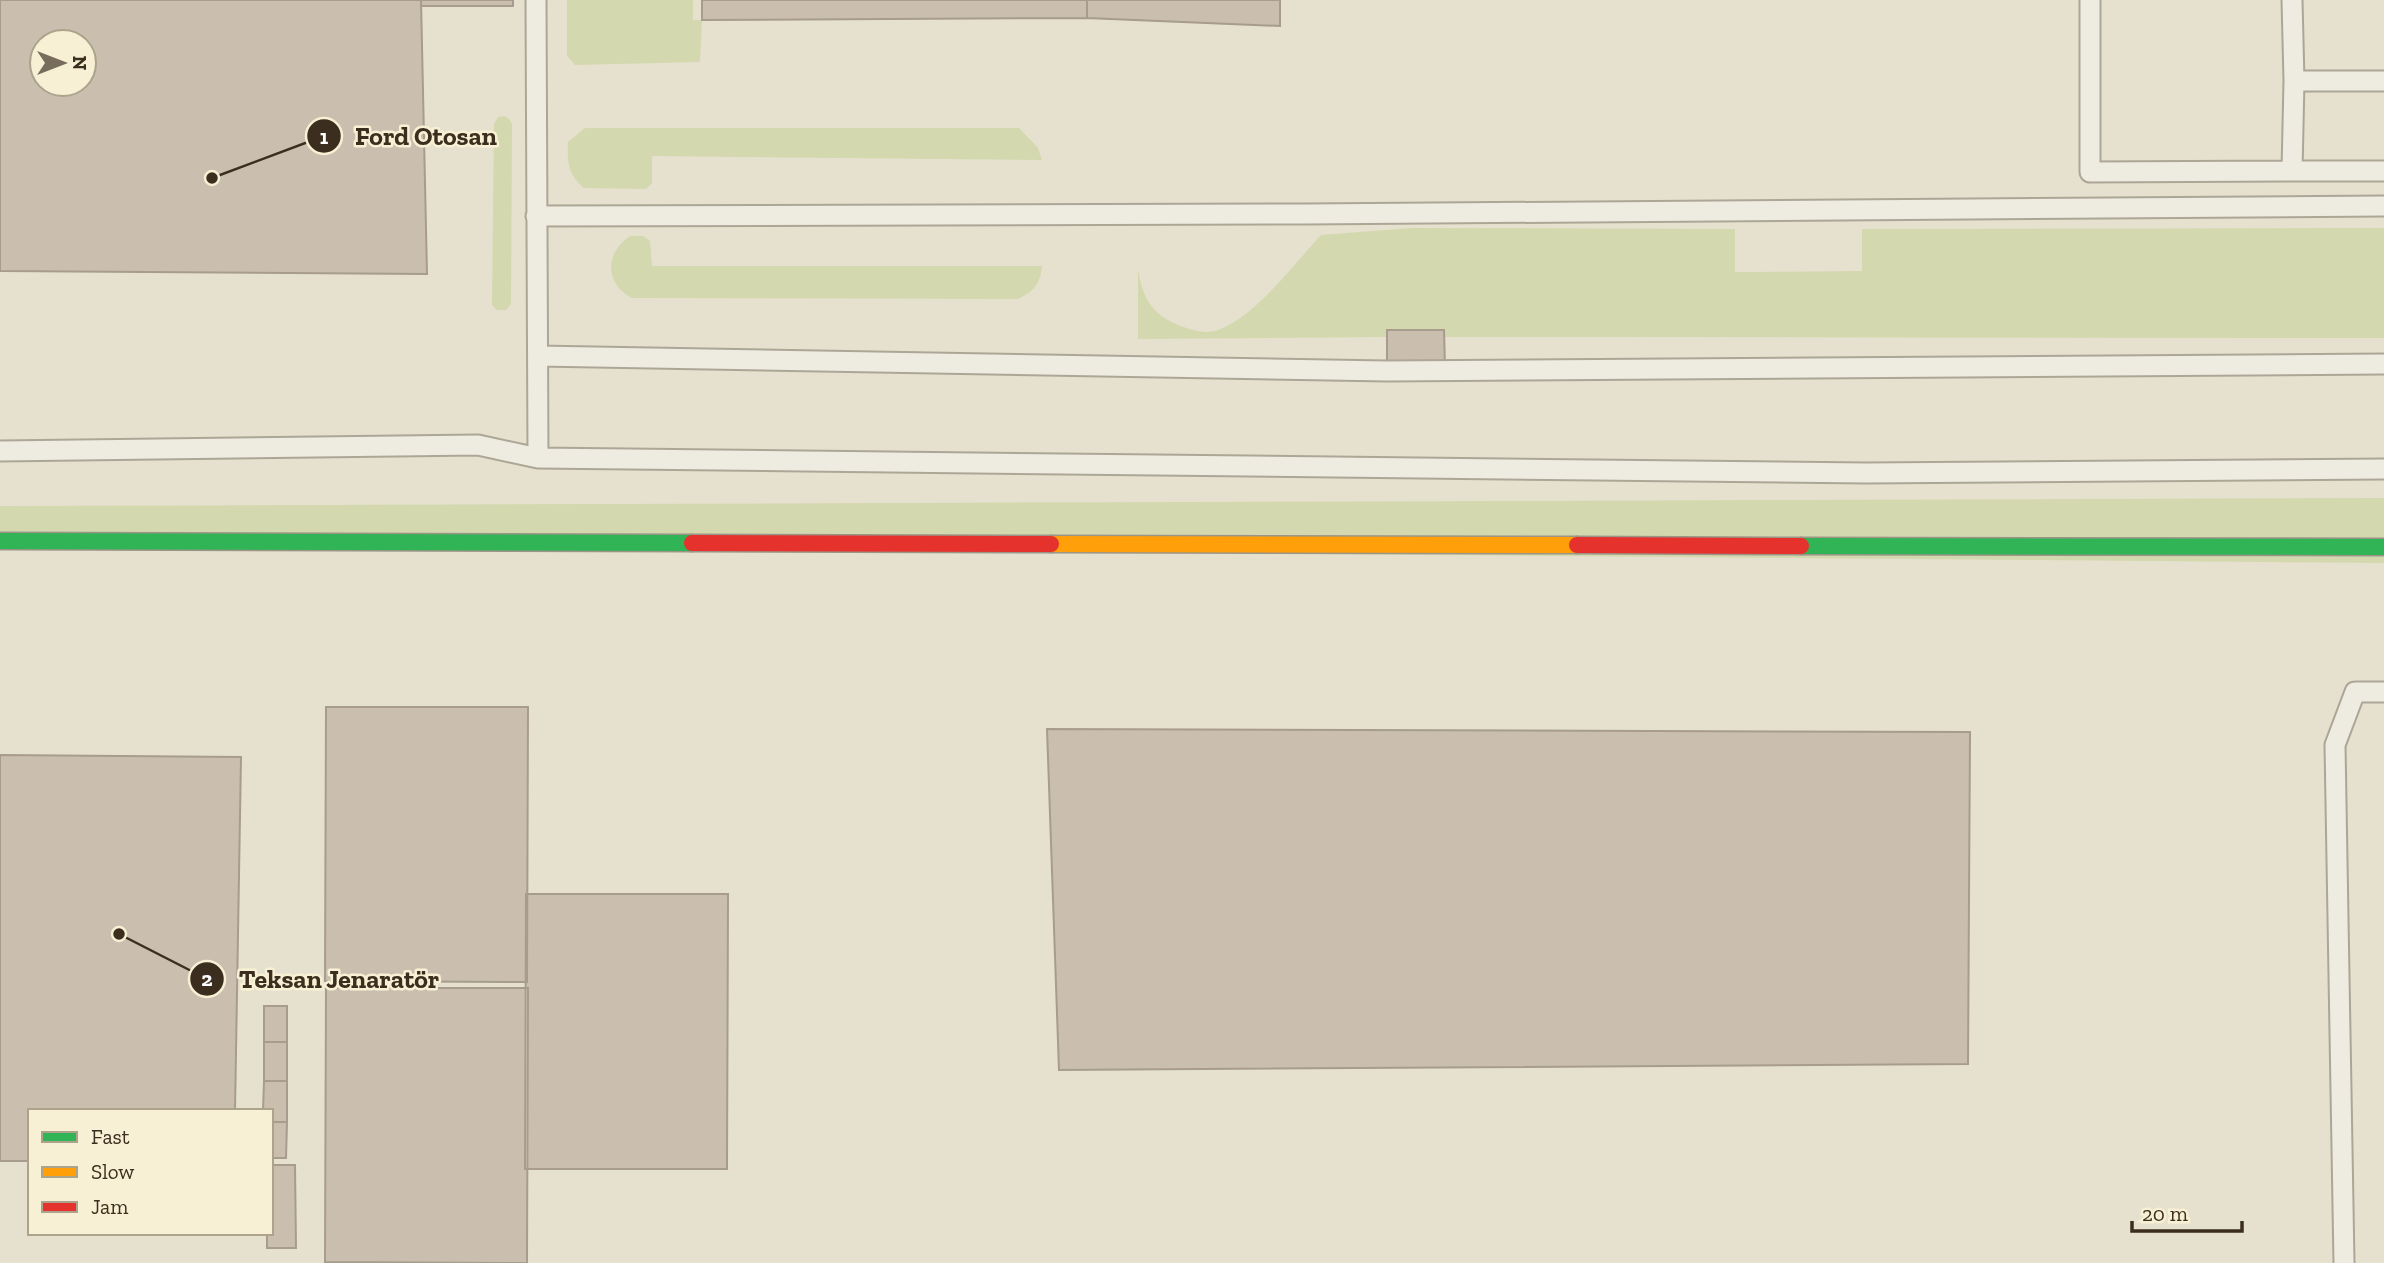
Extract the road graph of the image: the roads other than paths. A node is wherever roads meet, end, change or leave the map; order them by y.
1 (536, 0) edge
2 (2090, 0) edge
3 (2292, 0) edge
4 (2294, 81) junction
5 (2384, 81) edge
6 (2292, 171) junction
7 (2384, 171) edge
8 (2384, 206) edge
9 (536, 216) junction
10 (538, 356) junction
11 (2384, 364) edge
12 (0, 450) edge
13 (538, 458) junction
14 (2384, 470) edge
15 (0, 541) edge
16 (2384, 547) edge
17 (2384, 692) edge
18 (2344, 1263) edge

1 - 9 lane
2 - 6 lane
3 - 4 lane
4 - 5 lane
4 - 6 lane
6 - 7 lane
8 - 9 lane
9 - 10 lane
10 - 11 lane
10 - 13 lane
12 - 13 lane
13 - 14 lane
15 - 16 street
17 - 18 lane

